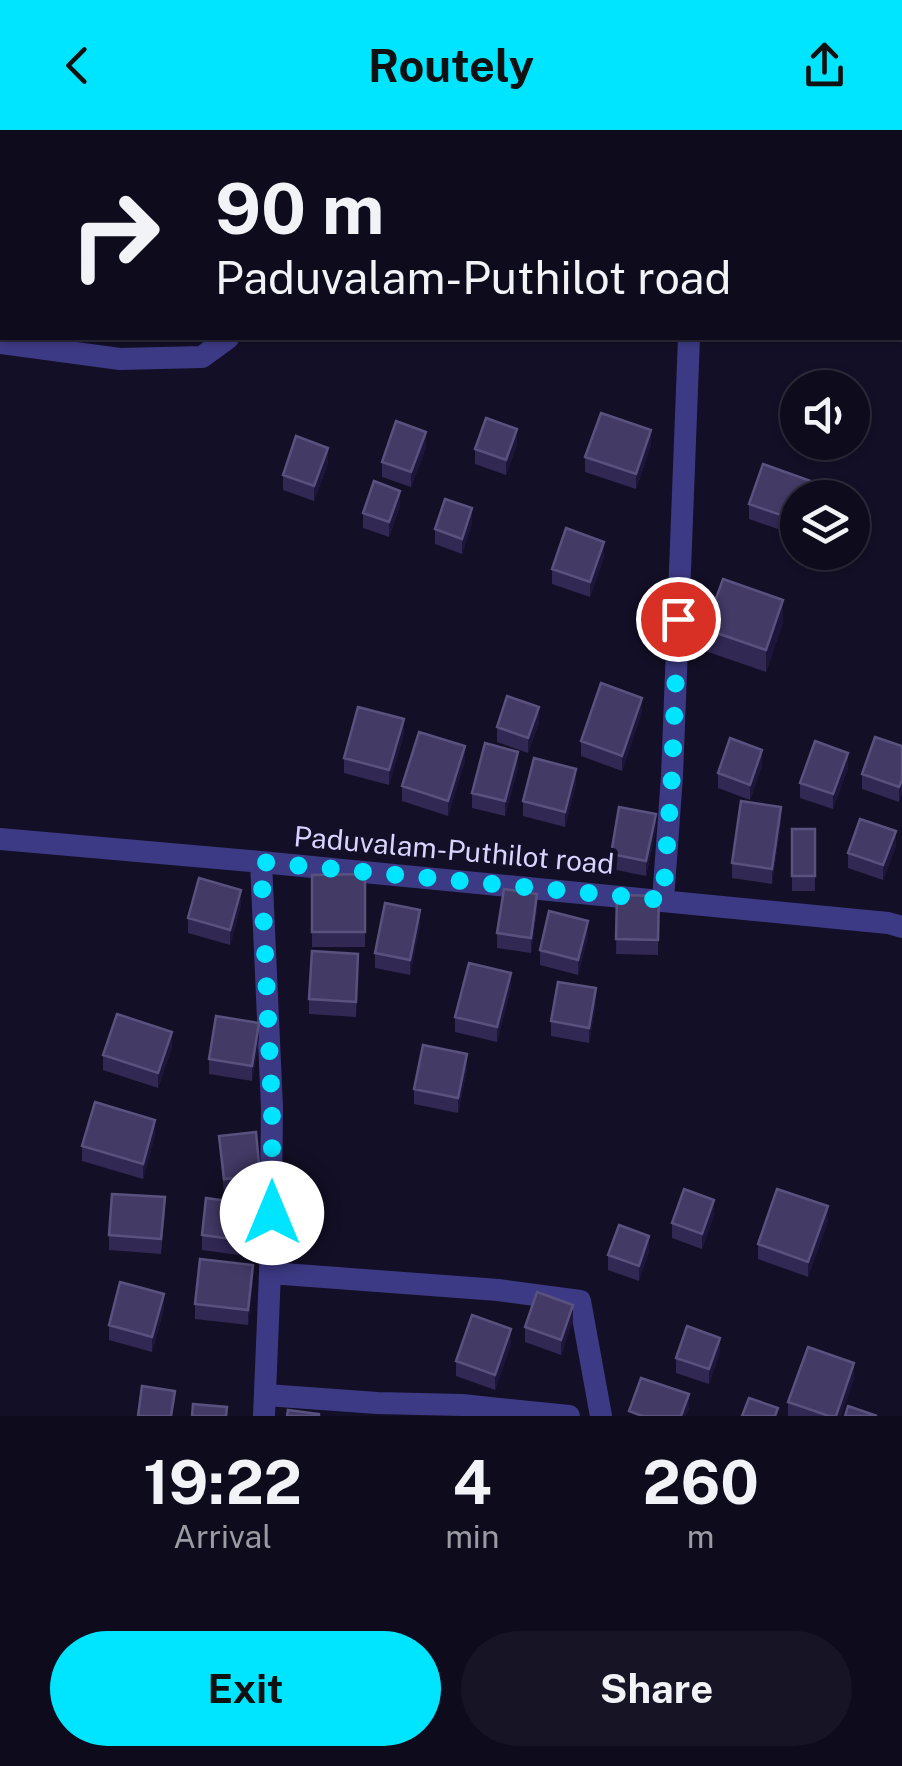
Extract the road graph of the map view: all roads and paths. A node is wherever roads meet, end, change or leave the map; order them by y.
1 (225, 340) edge
2 (689, 340) edge
3 (0, 342) edge
4 (0, 840) edge
5 (261, 862) junction
6 (663, 900) junction
7 (902, 927) edge
8 (270, 1273) junction
9 (265, 1405) edge
10 (569, 1416) edge
11 (601, 1416) edge

1 - 3 street
2 - 6 street
4 - 5 street, Paduvalam-Puthilot road
5 - 6 street, Paduvalam-Puthilot road
5 - 8 street
6 - 7 street, Paduvalam-Puthilot road
8 - 9 street
8 - 11 street
9 - 10 street

